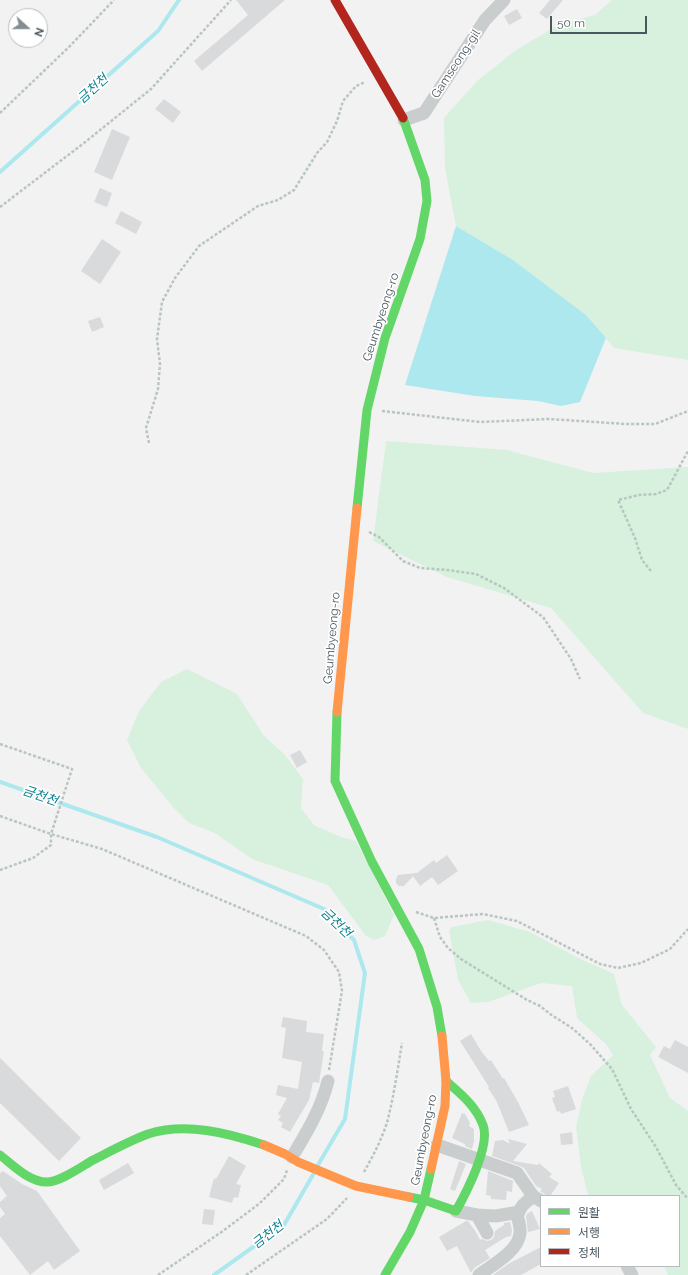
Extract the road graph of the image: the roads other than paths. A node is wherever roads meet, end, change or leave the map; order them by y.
1 (335, 0) edge
2 (504, 0) edge
3 (404, 120) junction
4 (328, 1081) road end
5 (446, 1081) junction
6 (437, 1144) junction
7 (0, 1155) edge
8 (479, 1159) junction
9 (295, 1160) junction
10 (537, 1199) edge
11 (424, 1200) junction
12 (456, 1211) junction
13 (519, 1212) junction
14 (477, 1215) junction
15 (487, 1233) dead end
16 (385, 1275) edge
17 (479, 1275) edge

1 - 3 street, Geumbyeong-ro
2 - 3 street, Gamseong-gil
3 - 5 street, Geumbyeong-ro
4 - 9 street
5 - 6 street, Geumbyeong-ro
5 - 8 street
6 - 8 street
6 - 11 street, Geumbyeong-ro
7 - 9 street
8 - 10 street
8 - 12 street
9 - 11 street
10 - 13 street
11 - 12 street
11 - 16 street, Geumbyeong-ro
12 - 14 street
13 - 14 street
13 - 17 street
14 - 15 street

